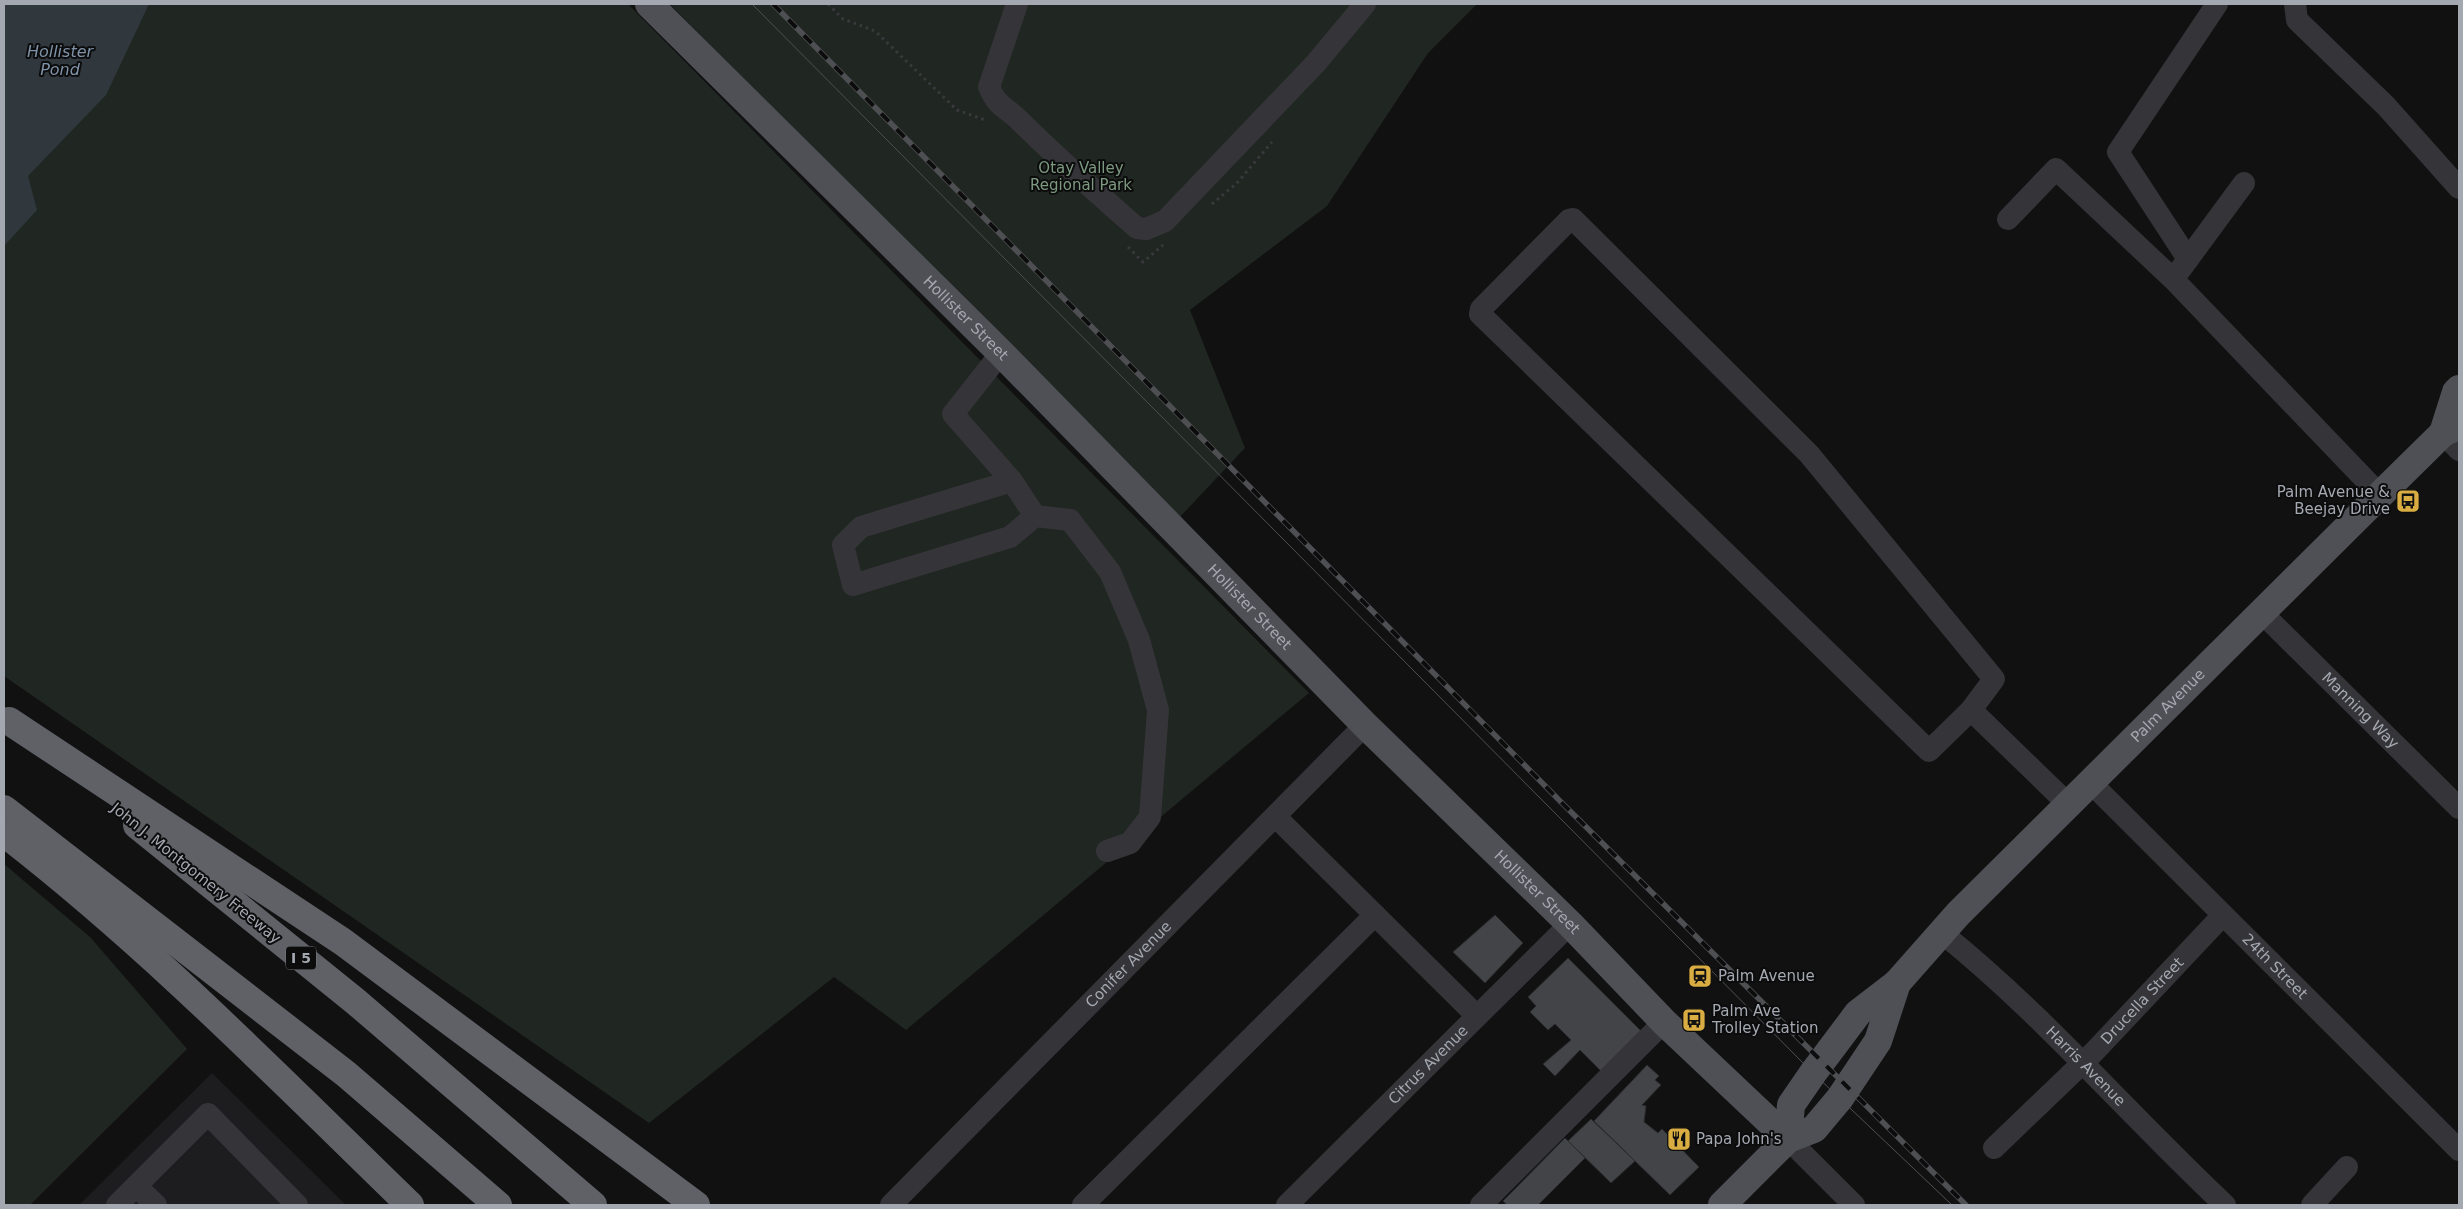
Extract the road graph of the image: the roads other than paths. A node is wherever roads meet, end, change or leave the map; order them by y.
1 (649, 4) edge
2 (1017, 4) edge
3 (1365, 4) edge
4 (2217, 4) edge
5 (2295, 4) edge
6 (2244, 183) dead end
7 (2459, 188) edge
8 (2008, 219) dead end
9 (2188, 259) junction
10 (2173, 279) junction
11 (1001, 353) junction
12 (2459, 389) edge
13 (2454, 436) edge
14 (1012, 481) junction
15 (2380, 495) junction
16 (1035, 516) junction
17 (2261, 612) junction
18 (1972, 710) junction
19 (6, 719) edge
20 (1365, 725) junction
21 (2090, 782) junction
22 (2068, 804) junction
23 (2459, 808) edge
24 (4, 809) edge
25 (1276, 817) junction
26 (4, 833) edge
27 (1107, 851) dead end
28 (1375, 914) junction
29 (2223, 915) junction
30 (1570, 924) junction
31 (1942, 933) junction
32 (1897, 983) junction
33 (1477, 1016) junction
34 (1664, 1022) junction
35 (2083, 1063) junction
36 (1788, 1139) junction
37 (1994, 1148) dead end
38 (2459, 1150) edge
39 (2347, 1167) dead end
40 (136, 1186) junction
41 (117, 1205) edge
42 (156, 1205) edge
43 (297, 1205) edge
44 (410, 1205) edge
45 (498, 1205) edge
46 (593, 1205) edge
47 (696, 1205) edge
48 (891, 1205) edge
49 (1083, 1205) edge
50 (1287, 1205) edge
51 (1481, 1205) edge
52 (1722, 1205) edge
53 (1854, 1205) edge
54 (2225, 1205) edge
55 (2312, 1205) edge

1 - 11 main road, Hollister Street
2 - 3 street
4 - 9 street
5 - 7 street
6 - 9 street
8 - 10 street
9 - 10 street
10 - 15 street
11 - 14 street
11 - 20 main road, Hollister Street
12 - 13 main road, Palm Avenue
13 - 15 main road, Palm Avenue
14 - 16 street
14 - 16 street
15 - 17 main road, Palm Avenue
16 - 27 street
17 - 21 main road, Palm Avenue
17 - 23 street, Manning Way
18 - 18 street
18 - 22 street
19 - 46 highway, John J. Montgomery Freeway / I 5
19 - 47 highway
20 - 25 street, Conifer Avenue
20 - 30 main road, Hollister Street
21 - 22 main road, Palm Avenue
21 - 29 street, 24th Street
22 - 31 main road, Palm Avenue
24 - 45 highway
25 - 28 street
25 - 48 street, Conifer Avenue
26 - 44 highway
28 - 33 street
28 - 49 street
29 - 35 street, Drucella Street
29 - 38 street, 24th Street
30 - 33 street, Citrus Avenue
30 - 34 main road, Hollister Street
31 - 32 main road, Palm Avenue
31 - 35 street, Harris Avenue
32 - 36 main road, Palm Avenue
32 - 36 main road, Palm Avenue
33 - 50 street, Citrus Avenue
34 - 36 main road, Hollister Street
34 - 51 street
35 - 37 street, Drucella Street
35 - 54 street, Harris Avenue
36 - 52 main road, Palm Avenue
36 - 53 street, Hollister Street
39 - 55 street
40 - 41 street
40 - 42 street
40 - 43 street

